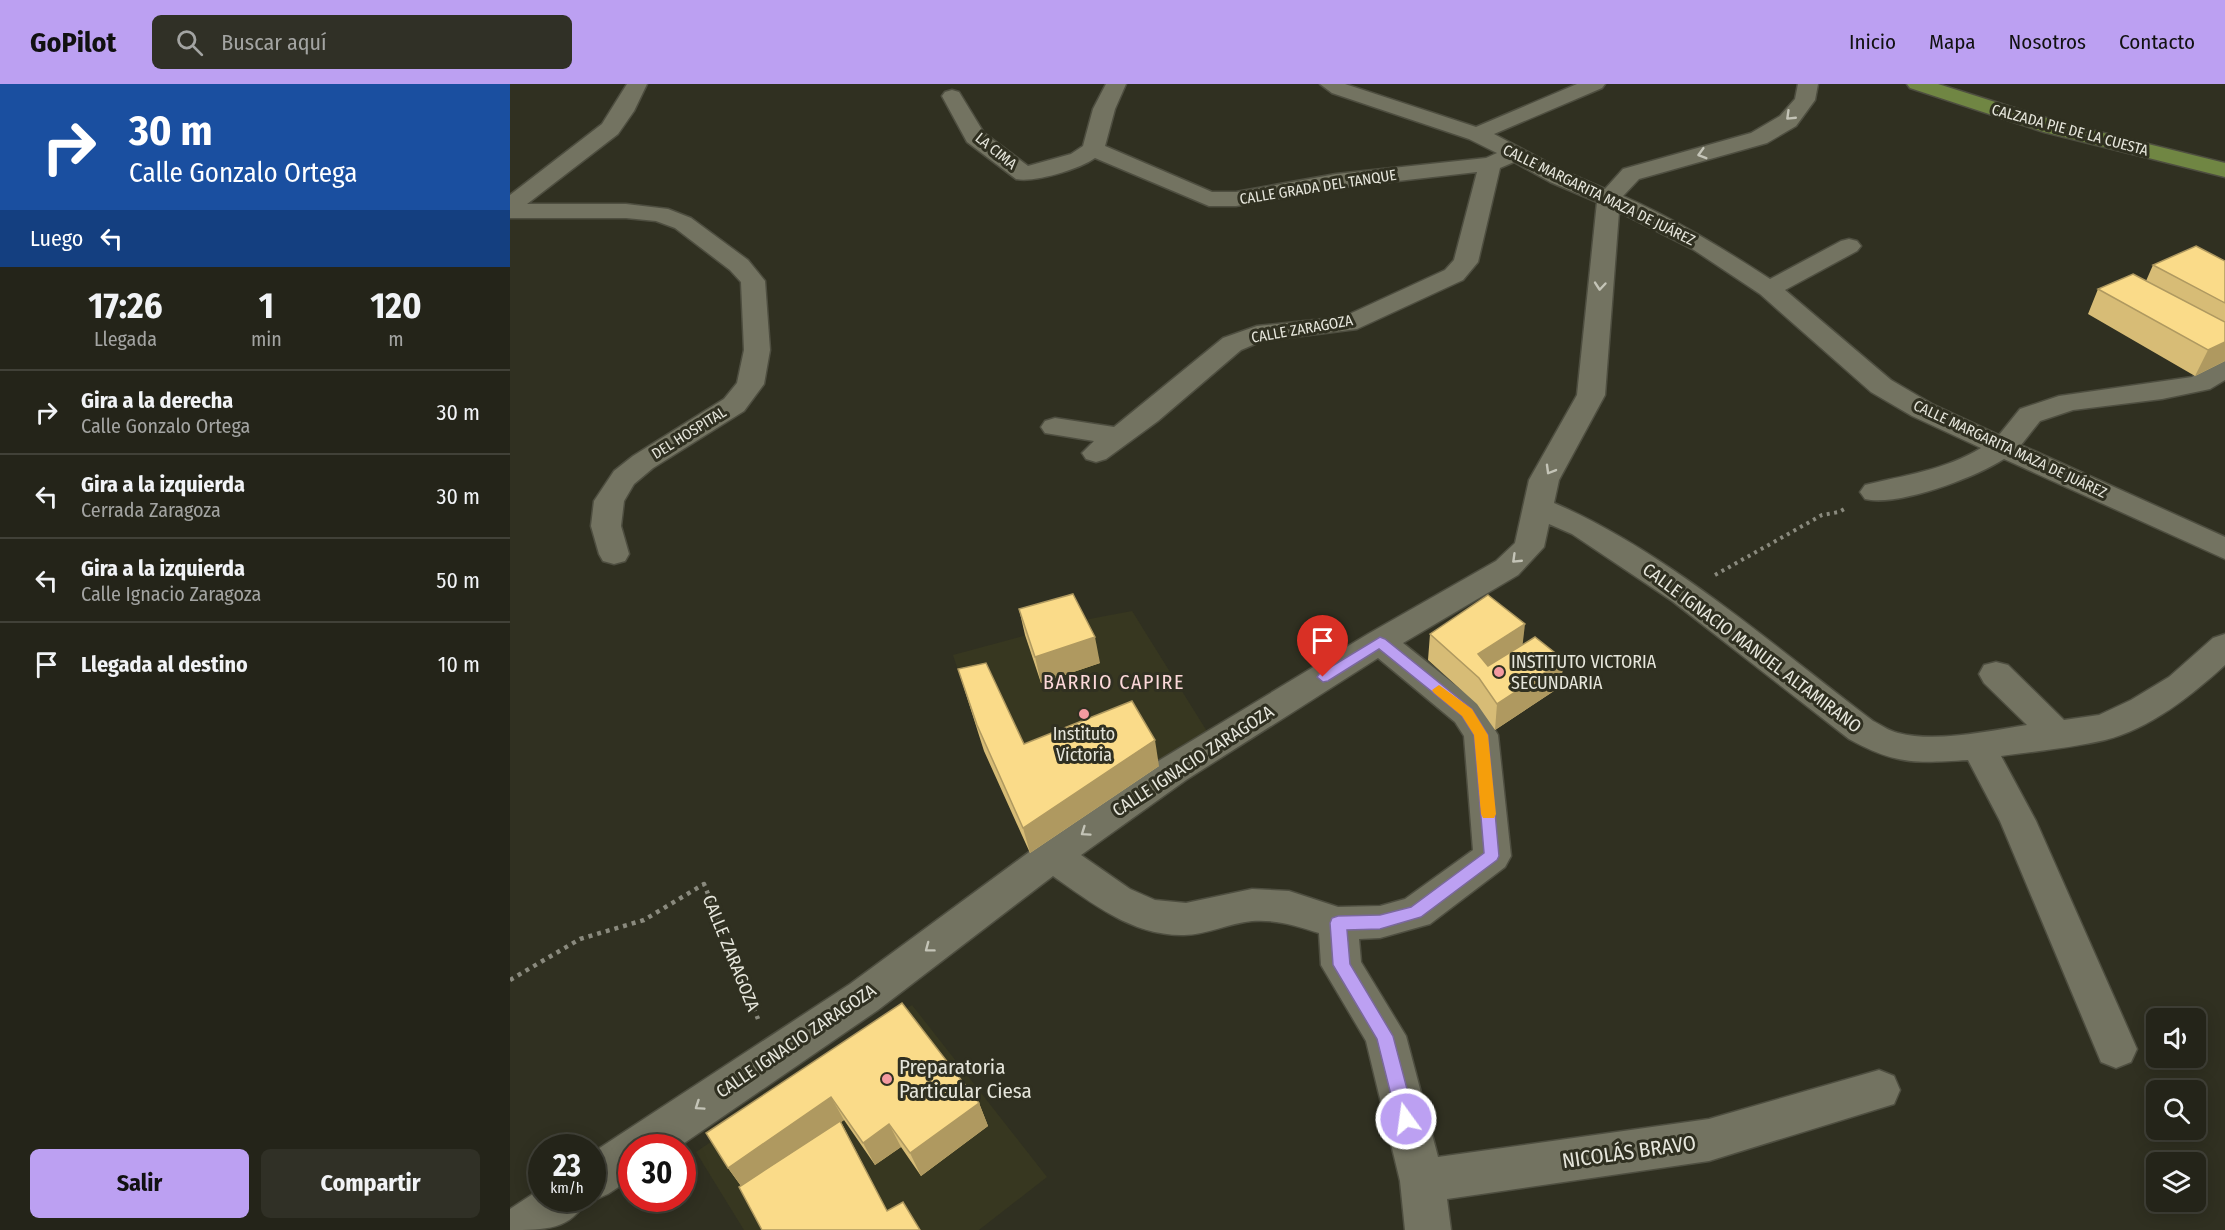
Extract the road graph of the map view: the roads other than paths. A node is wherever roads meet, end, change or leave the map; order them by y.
1 (637, 84) edge
2 (1116, 84) edge
3 (1330, 84) edge
4 (1595, 84) edge
5 (1808, 84) edge
6 (1917, 84) edge
7 (1961, 84) edge
8 (952, 96) dead end
9 (1477, 134) junction
10 (1093, 149) junction
11 (1515, 154) junction
12 (2225, 156) edge
13 (1491, 164) junction
14 (2225, 170) edge
15 (1609, 198) junction
16 (510, 207) edge
17 (510, 211) edge
18 (1849, 246) dead end
19 (1769, 290) junction
20 (2225, 369) edge
21 (1055, 427) dead end
22 (1118, 436) junction
23 (2005, 446) junction
24 (1096, 453) dead end
25 (1875, 492) road end
26 (1537, 507) junction
27 (2225, 549) edge
28 (614, 554) dead end
29 (1380, 642) junction
30 (2225, 646) edge
31 (1996, 674) dead end
32 (2058, 735) junction
33 (1978, 746) junction
34 (1053, 855) junction
35 (1338, 923) junction
36 (2116, 1049) dead end
37 (1879, 1090) dead end
38 (659, 1134) edge
39 (1422, 1181) junction
40 (545, 1212) edge
41 (510, 1220) edge
42 (513, 1230) edge
43 (519, 1230) edge
44 (1428, 1230) edge

1 - 16 street
2 - 10 street
3 - 9 street, CALLE MARGARITA MAZA DE JUÁREZ
4 - 9 street
5 -> 15 street
6 - 14 main road, CALZADA PIE DE LA CUESTA
7 - 12 main road, CALZADA PIE DE LA CUESTA
8 - 10 street, LA CIMA
9 - 11 street, CALLE MARGARITA MAZA DE JUÁREZ
10 - 13 street, CALLE GRADA DEL TANQUE
11 - 13 street, CALLE GRADA DEL TANQUE
11 - 15 street, CALLE MARGARITA MAZA DE JUÁREZ
13 - 22 street, CALLE ZARAGOZA
15 - 19 street, CALLE MARGARITA MAZA DE JUÁREZ
15 -> 26 street, CALLE IGNACIO ZARAGOZA
17 - 28 street, DEL HOSPITAL
18 - 19 street
19 - 23 street, CALLE MARGARITA MAZA DE JUÁREZ
20 - 23 street
21 - 22 street
22 - 24 street, CALLE ZARAGOZA
23 - 25 street
23 - 27 street, CALLE MARGARITA MAZA DE JUÁREZ
26 -> 29 street, CALLE IGNACIO ZARAGOZA
26 - 33 street, CALLE IGNACIO MANUEL ALTAMIRANO
29 -> 34 street, CALLE IGNACIO ZARAGOZA
29 - 35 street
30 - 32 street, CALLE IGNACIO MANUEL ALTAMIRANO
31 - 32 street
32 - 33 street, CALLE IGNACIO MANUEL ALTAMIRANO
33 - 36 street
34 - 35 street
34 -> 38 street, CALLE IGNACIO ZARAGOZA
35 - 39 street
37 - 39 street, NICOLÁS BRAVO
39 - 44 street
40 - 43 street
41 - 42 street

